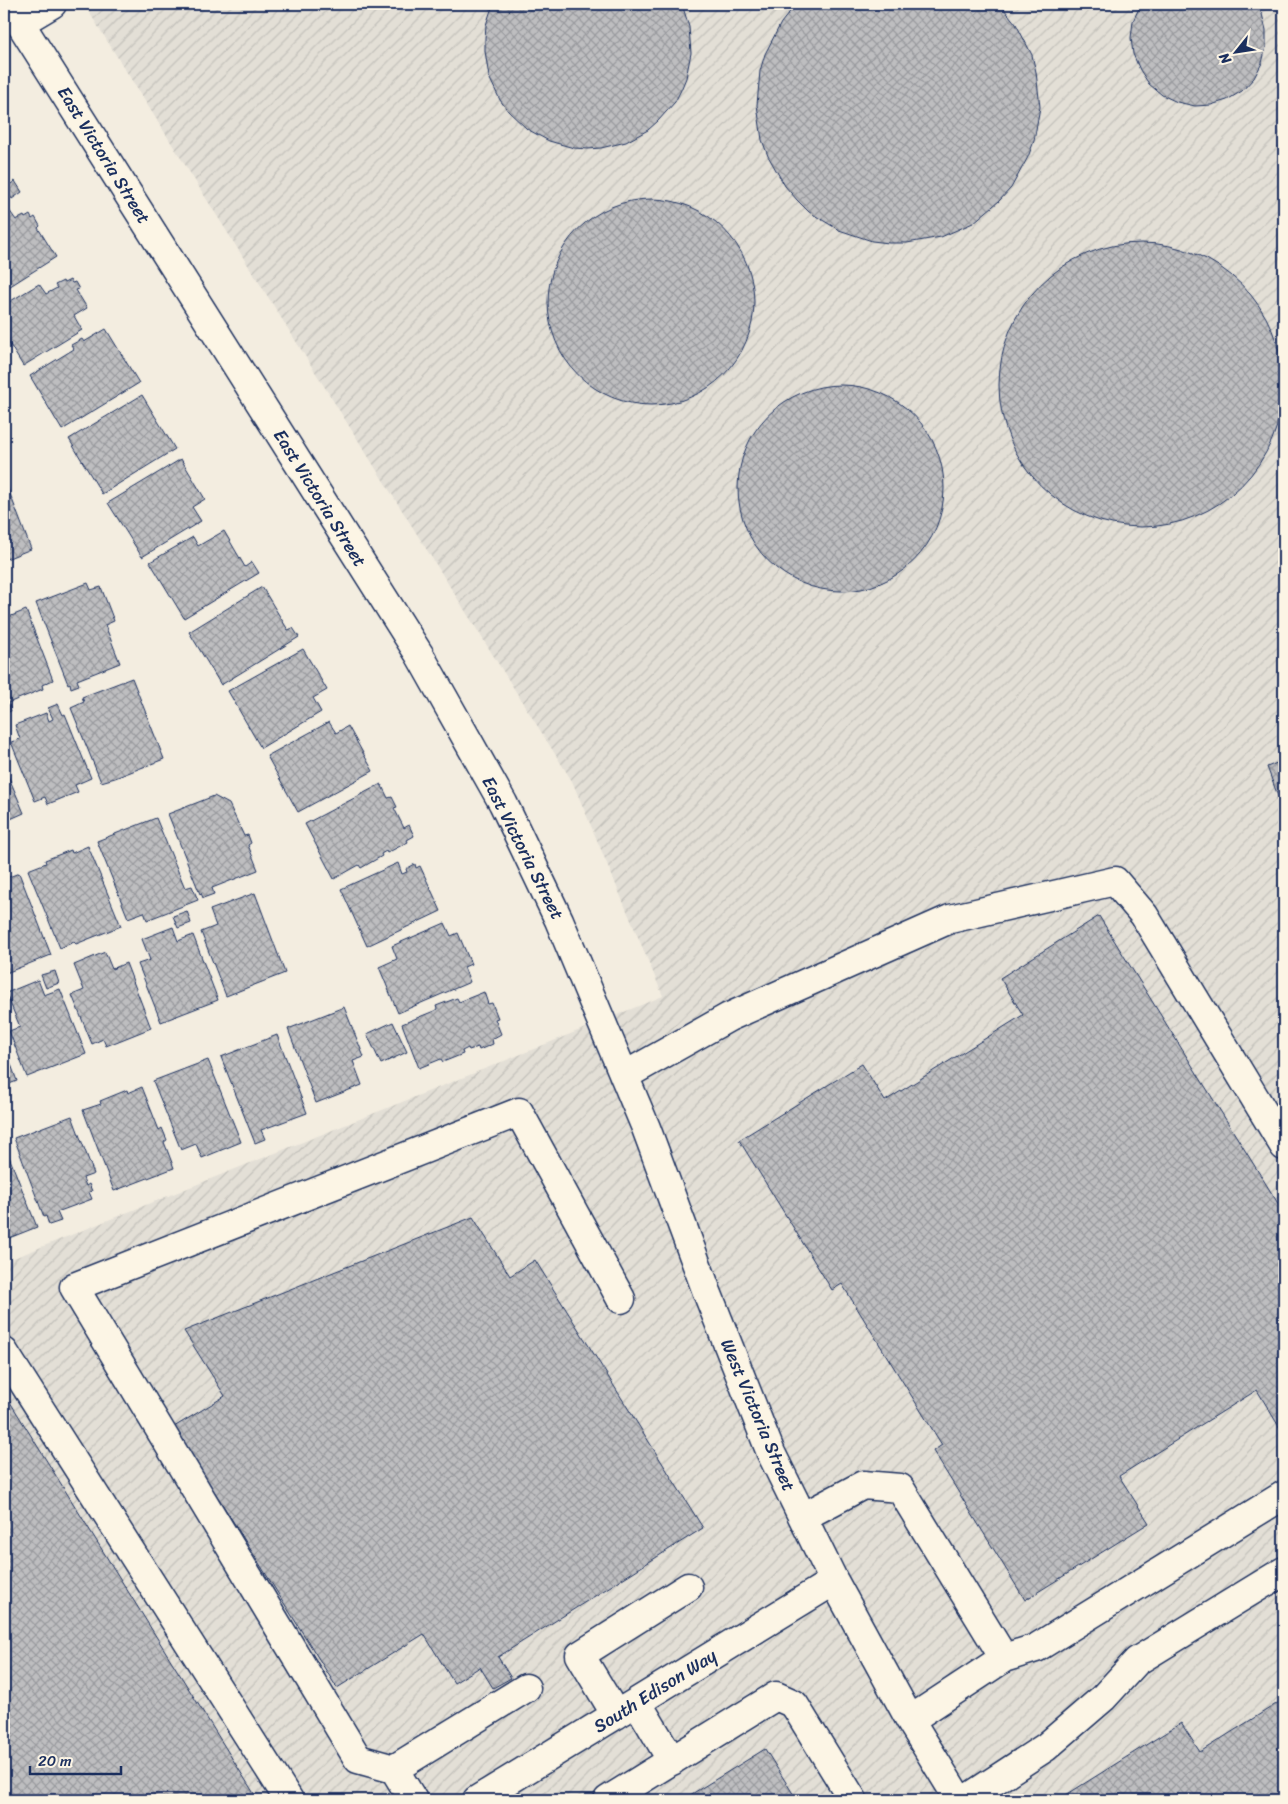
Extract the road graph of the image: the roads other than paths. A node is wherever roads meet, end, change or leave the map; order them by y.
1 (52, 4) edge
2 (14, 13) edge
3 (596, 1011) joint
4 (624, 1076) junction
5 (1284, 1146) edge
6 (621, 1299) dead end
7 (4, 1352) edge
8 (1284, 1495) edge
9 (803, 1517) junction
10 (1284, 1572) edge
11 (834, 1581) junction
12 (688, 1588) dead end
13 (1004, 1658) junction
14 (526, 1688) dead end
15 (626, 1708) junction
16 (910, 1720) junction
17 (672, 1760) junction
18 (394, 1769) junction
19 (289, 1800) edge
20 (413, 1800) edge
21 (476, 1800) edge
22 (608, 1800) edge
23 (853, 1800) edge
24 (959, 1800) edge
25 (965, 1800) edge

1 - 2 street
2 - 3 street, East Victoria Street
3 - 4 street, West Victoria Street
4 - 5 street
4 - 9 street, West Victoria Street
6 - 18 street
7 - 19 street
8 - 13 street
9 - 11 street, West Victoria Street
9 - 13 street
10 - 25 street
11 - 15 street, South Edison Way
11 - 16 street, West Victoria Street
12 - 15 street
13 - 16 street
14 - 18 street
15 - 17 street
15 - 21 street, South Edison Way
16 - 24 street, West Victoria Street
17 - 22 street
17 - 23 street
18 - 20 street

